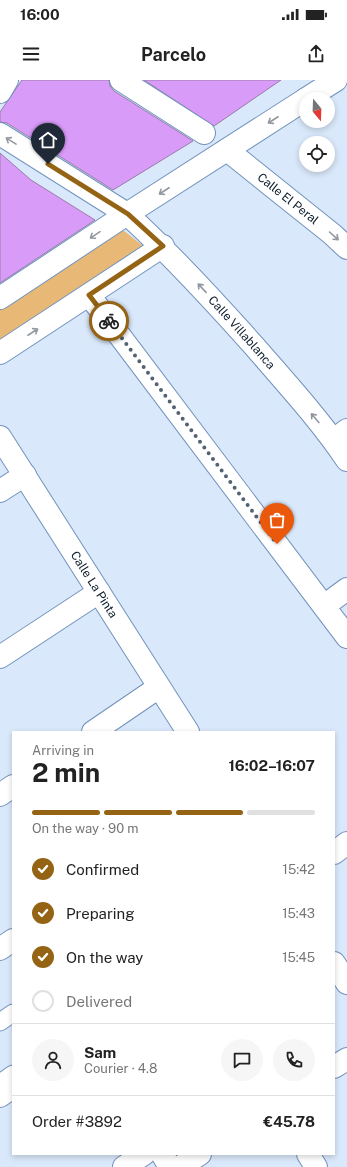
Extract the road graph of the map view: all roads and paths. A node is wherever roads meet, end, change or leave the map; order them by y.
1 (8, 80) edge
2 (121, 80) edge
3 (336, 80) edge
4 (0, 92) edge
5 (317, 92) edge
6 (299, 104) edge
7 (204, 133) dead end
8 (0, 134) edge
9 (227, 150) junction
10 (128, 214) junction
11 (163, 246) junction
12 (347, 248) edge
13 (89, 295) junction
14 (0, 298) edge
15 (0, 353) edge
16 (340, 435) edge
17 (0, 437) edge
18 (347, 460) edge
19 (25, 475) junction
20 (0, 491) edge
21 (347, 589) edge
22 (99, 592) junction
23 (324, 606) junction
24 (347, 637) edge
25 (0, 657) edge
26 (159, 687) junction
27 (94, 731) edge
28 (187, 731) edge
29 (12, 787) edge
30 (0, 795) edge
31 (347, 843) edge
32 (335, 852) edge
33 (12, 941) edge
34 (0, 949) edge
35 (335, 965) edge
36 (347, 984) edge
37 (12, 1014) edge
38 (0, 1022) edge
39 (347, 1059) edge
40 (335, 1066) edge
41 (12, 1075) edge
42 (0, 1083) edge
43 (12, 1088) edge
44 (0, 1096) edge
45 (142, 1155) edge
46 (163, 1155) edge
47 (198, 1155) edge
48 (309, 1155) edge
49 (124, 1167) edge
50 (170, 1167) edge
51 (180, 1167) edge
52 (316, 1167) edge

1 - 4 street
2 - 7 street
3 - 5 street
6 -> 9 street
10 -> 8 street, Calle Villablanca
9 -> 10 street
9 -> 12 street, Calle El Peral
10 - 11 street, Calle Villablanca
10 -> 14 street
11 - 13 street
16 -> 11 street, Calle Villablanca
15 -> 13 street
13 - 23 street
16 - 18 street, Calle Villablanca
17 - 19 street, Calle La Pinta
19 - 20 street
19 - 22 street, Calle La Pinta
21 - 23 street
22 - 25 street
22 - 26 street, Calle La Pinta
23 - 24 street
26 - 27 street
26 - 28 street, Calle La Pinta
29 - 30 street
31 - 32 street
33 - 34 street
35 - 36 street
37 - 38 street
39 - 40 street
41 - 42 street
43 - 44 street
45 - 49 street
46 - 50 street
47 - 51 street
48 - 52 street

